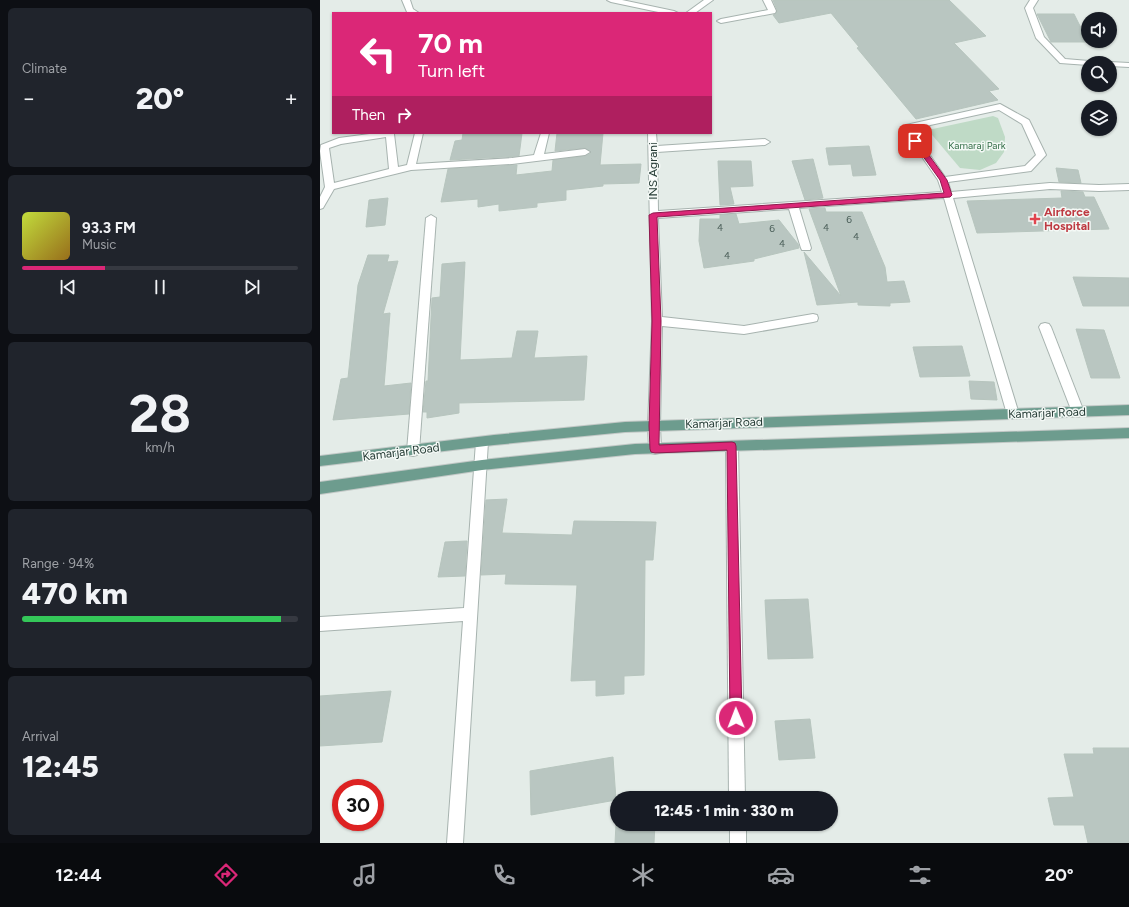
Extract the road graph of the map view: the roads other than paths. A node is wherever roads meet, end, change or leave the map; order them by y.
1 (406, 0) edge
2 (611, 0) edge
3 (709, 0) edge
4 (767, 0) edge
5 (1034, 0) edge
6 (413, 12) edge
7 (669, 12) edge
8 (691, 12) edge
9 (721, 21) dead end
10 (1081, 63) edge
11 (1117, 65) edge
12 (1129, 66) edge
13 (419, 134) edge
14 (545, 134) edge
15 (652, 134) edge
16 (765, 142) dead end
17 (652, 149) junction
18 (585, 152) dead end
19 (538, 157) junction
20 (411, 167) junction
21 (394, 172) junction
22 (943, 180) junction
23 (330, 187) junction
24 (1129, 187) edge
25 (948, 195) junction
26 (320, 206) edge
27 (793, 206) junction
28 (653, 215) junction
29 (431, 218) dead end
30 (806, 248) dead end
31 (813, 318) dead end
32 (656, 321) junction
33 (1045, 327) dead end
34 (1129, 410) edge
35 (1078, 412) junction
36 (1013, 414) junction
37 (654, 426) junction
38 (1129, 433) edge
39 (482, 442) junction
40 (732, 446) junction
41 (655, 449) junction
42 (413, 451) junction
43 (320, 461) edge
44 (482, 465) junction
45 (320, 488) edge
46 (471, 614) junction
47 (320, 624) edge
48 (737, 791) edge
49 (738, 831) edge
50 (455, 843) edge
51 (738, 843) edge

1 - 6 street
2 - 7 street
3 - 8 street
4 - 9 street
5 - 10 street
11 - 12 street
13 - 20 street
14 - 19 street
15 - 17 street, INS Agrani
16 - 17 street
17 - 28 street, INS Agrani
18 - 19 street
19 - 20 street
20 - 21 street
21 - 23 street
21 - 23 street
22 - 22 street
22 - 25 street
23 - 26 street
24 - 25 street
25 - 27 street
25 - 36 street
27 - 28 street
27 - 30 street
28 - 32 street, INS Agrani
29 - 42 street
31 - 32 street
32 - 37 street, INS Agrani
33 - 35 street
34 - 35 main road, Kamarjar Road
35 - 36 main road, Kamarjar Road
36 - 37 main road, Kamarjar Road
37 - 39 main road, Kamarjar Road
37 - 41 street, INS Agrani
38 - 40 main road
39 - 42 main road, Kamarjar Road
39 - 44 street
40 - 41 main road
40 - 48 street
41 - 44 main road
42 - 43 main road, Kamarjar Road
44 - 45 main road
44 - 46 street
46 - 47 street
46 - 50 street
49 - 51 street

